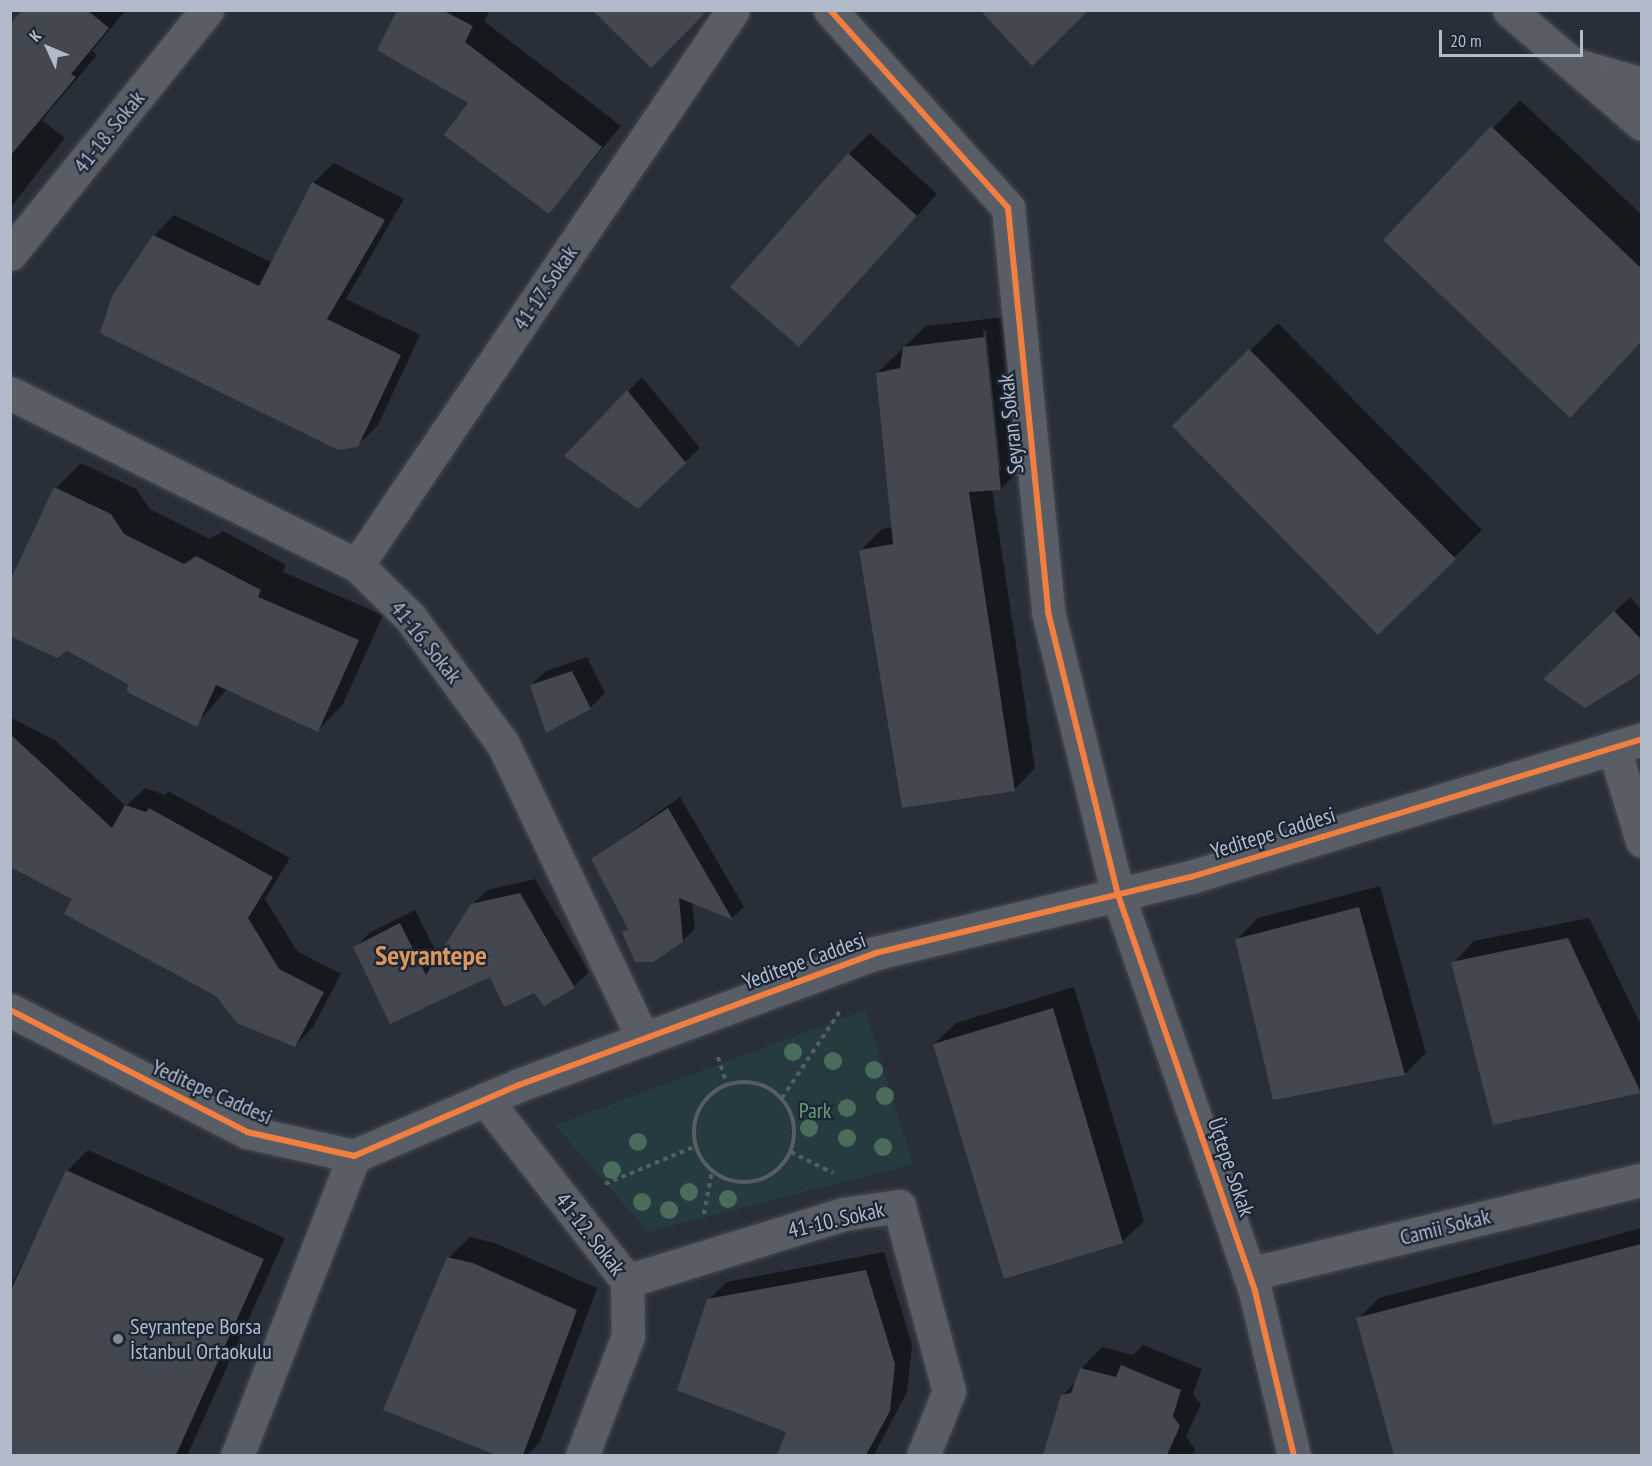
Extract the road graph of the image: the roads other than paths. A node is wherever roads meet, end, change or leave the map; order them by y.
1 (207, 10) edge
2 (734, 10) edge
3 (830, 10) edge
4 (1509, 10) edge
5 (1573, 64) junction
6 (1641, 84) edge
7 (1641, 124) edge
8 (10, 254) edge
9 (10, 393) edge
10 (357, 565) junction
11 (1628, 743) edge
12 (1641, 841) edge
13 (1118, 895) junction
14 (10, 1010) edge
15 (643, 1039) junction
16 (485, 1099) junction
17 (354, 1156) junction
18 (1641, 1180) edge
19 (1249, 1274) junction
20 (627, 1281) junction
21 (237, 1455) edge
22 (582, 1455) edge
23 (923, 1455) edge
24 (1294, 1455) edge

1 - 8 street, 41-18. Sokak
2 - 10 street, 41-17. Sokak
3 - 13 street, Seyran Sokak
4 - 5 street
5 - 6 street
5 - 7 street
9 - 10 street, 41-16. Sokak
10 - 15 street, 41-16. Sokak
11 - 12 street
11 - 13 street, Yeditepe Caddesi
13 - 15 street, Yeditepe Caddesi
13 - 19 street, Üçtepe Sokak
14 - 17 street, Yeditepe Caddesi
15 - 16 street, Yeditepe Caddesi
16 - 17 street, Yeditepe Caddesi
16 - 20 street, 41-12. Sokak
17 - 21 street
18 - 19 street, Camii Sokak
19 - 24 street, Üçtepe Sokak
20 - 22 street, 41-12. Sokak
20 - 23 street, 41-10. Sokak

